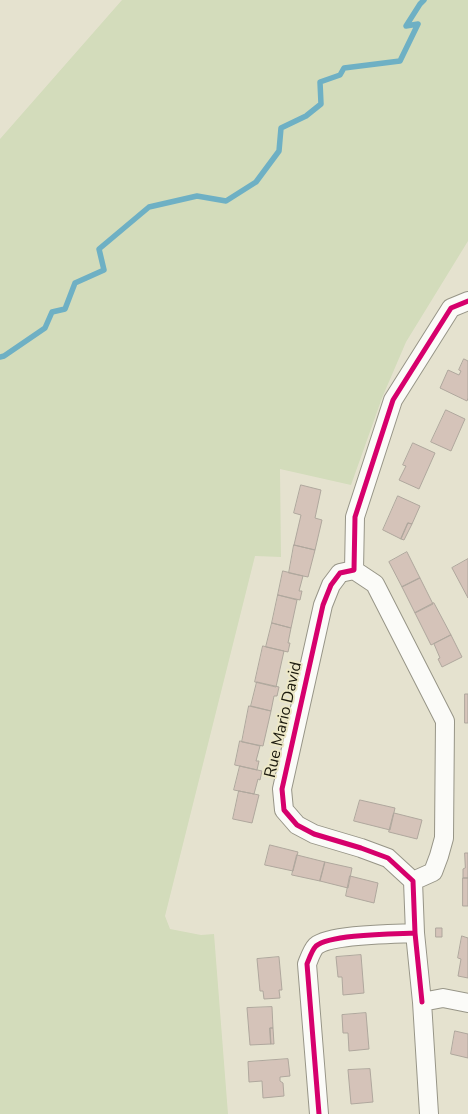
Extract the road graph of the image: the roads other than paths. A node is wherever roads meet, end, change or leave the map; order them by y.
1 (468, 301) edge
2 (354, 570) junction
3 (413, 881) junction
4 (415, 933) junction
5 (422, 1002) junction
6 (468, 1003) edge
7 (319, 1114) edge
8 (429, 1114) edge

1 - 2 street
2 - 3 street
2 - 3 street, Rue Mario David
3 - 4 street
4 - 5 street
4 - 7 street
5 - 6 street
5 - 8 street

